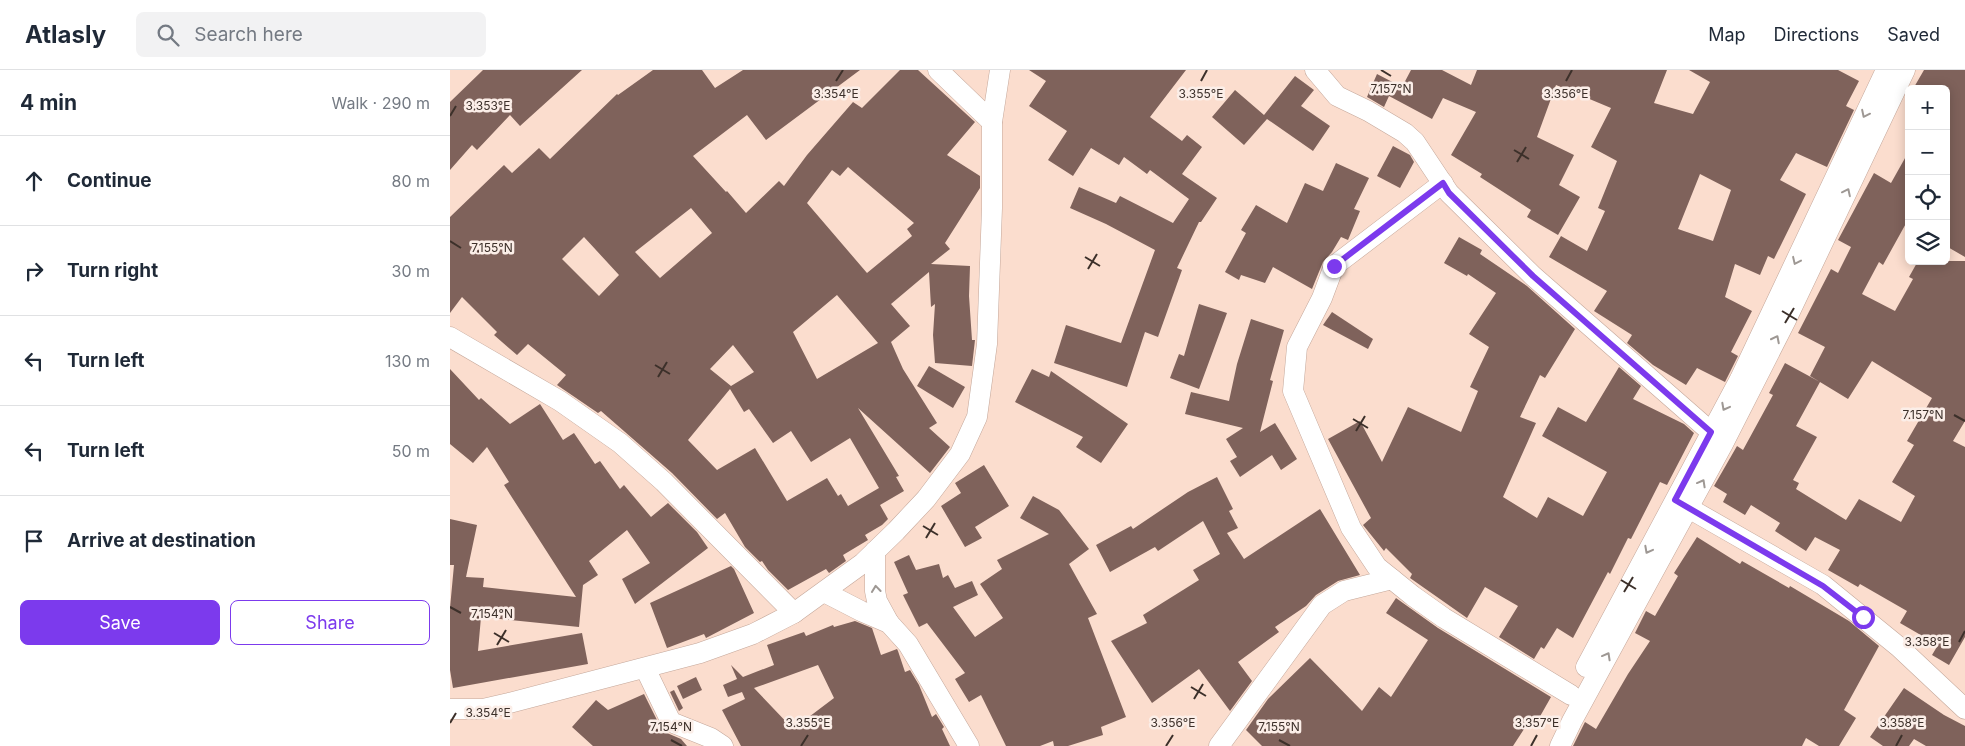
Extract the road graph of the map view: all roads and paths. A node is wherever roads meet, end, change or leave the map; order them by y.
1 (938, 70) edge
2 (1000, 70) edge
3 (1315, 70) edge
4 (1886, 70) edge
5 (1905, 70) edge
6 (992, 122) junction
7 (1443, 183) junction
8 (450, 338) edge
9 (1711, 432) junction
10 (1682, 504) junction
11 (875, 551) junction
12 (1392, 579) junction
13 (824, 592) junction
14 (794, 613) junction
15 (888, 623) junction
16 (645, 668) junction
17 (1571, 695) junction
18 (450, 709) edge
19 (1965, 709) edge
20 (723, 746) edge
21 (969, 746) edge
22 (1219, 746) edge
23 (1546, 746) edge
24 (1560, 746) edge

1 - 6 street
2 - 6 street
3 - 7 street
4 -> 9 street
10 -> 5 street
6 - 11 street
7 - 9 street
7 - 12 street
8 - 14 street
9 - 10 street
10 -> 17 street
10 - 19 street
24 -> 10 street
11 - 13 street
15 -> 11 street
12 - 17 street
12 - 22 street
13 - 14 street
13 - 15 street
14 - 16 street
15 - 21 street
16 - 18 street
16 - 20 street
17 - 23 street

